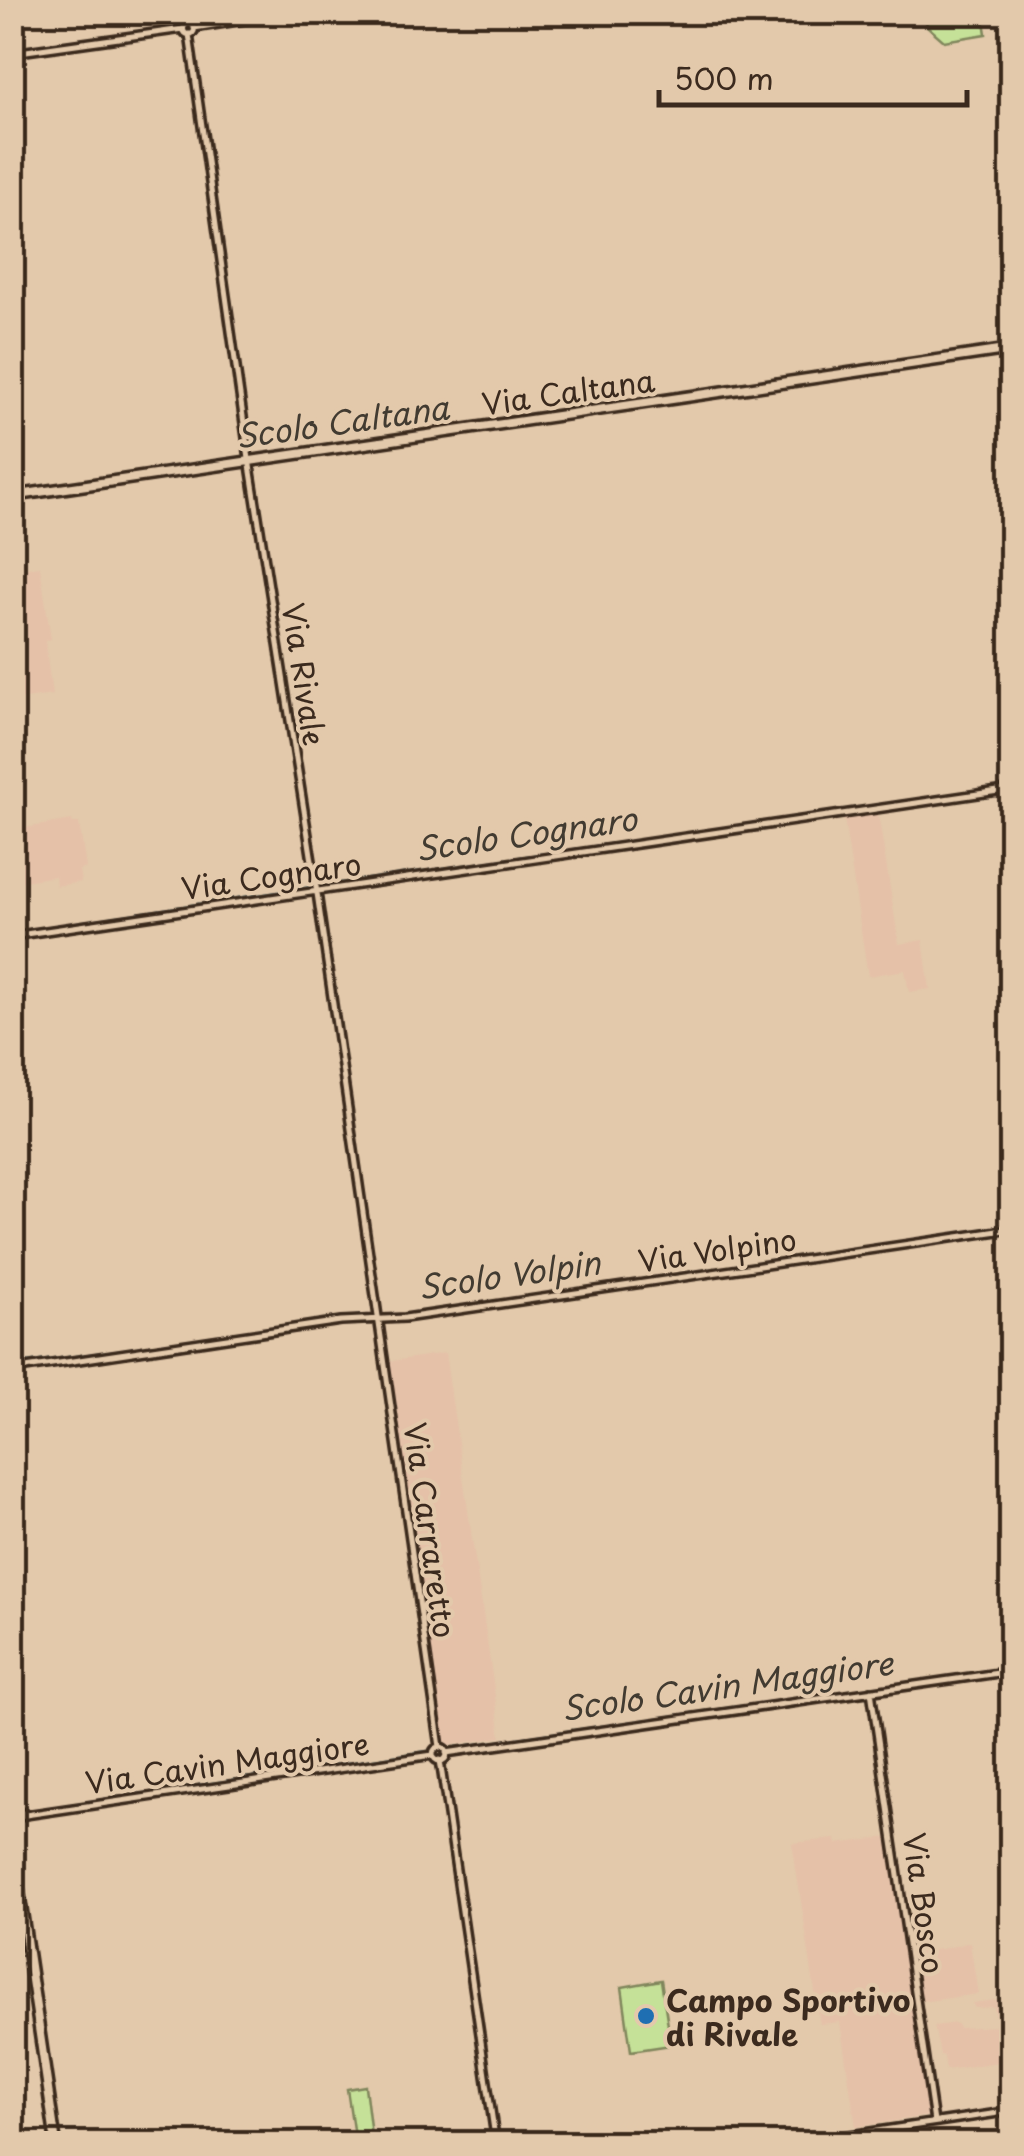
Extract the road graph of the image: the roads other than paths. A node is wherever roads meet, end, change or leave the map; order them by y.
1 (187, 12) edge
2 (296, 12) edge
3 (189, 28) junction
4 (12, 54) edge
5 (1012, 348) edge
6 (249, 458) junction
7 (12, 496) edge
8 (1012, 789) edge
9 (316, 891) junction
10 (12, 936) edge
11 (1012, 1229) edge
12 (377, 1317) junction
13 (12, 1370) edge
14 (1012, 1670) edge
15 (871, 1691) junction
16 (440, 1747) junction
17 (446, 1752) junction
18 (433, 1754) junction
19 (440, 1760) junction
20 (14, 1813) edge
21 (12, 1843) edge
22 (1012, 2111) edge
23 (934, 2122) junction
24 (56, 2144) edge
25 (496, 2144) edge
26 (788, 2144) edge

1 - 3 street, Via Rivale
2 - 3 street
3 - 4 street
3 - 6 street, Via Rivale
5 - 6 main road, Via Caltana
6 - 7 main road, Via Caltana
6 - 9 street, Via Rivale
8 - 9 street, Via Cognaro
9 - 10 street, Via Cognaro
9 - 12 street, Via Rivale
11 - 12 street, Via Volpino
12 - 13 street, Via Volpino
12 - 16 street, Via Carraretto
14 - 15 street
15 - 17 street
15 - 23 street, Via Bosco
16 - 17 street
16 - 18 street
17 - 19 street
18 - 19 street
18 - 20 street, Via Cavin Maggiore
19 - 25 street
21 - 24 main road
22 - 23 street
23 - 26 street

